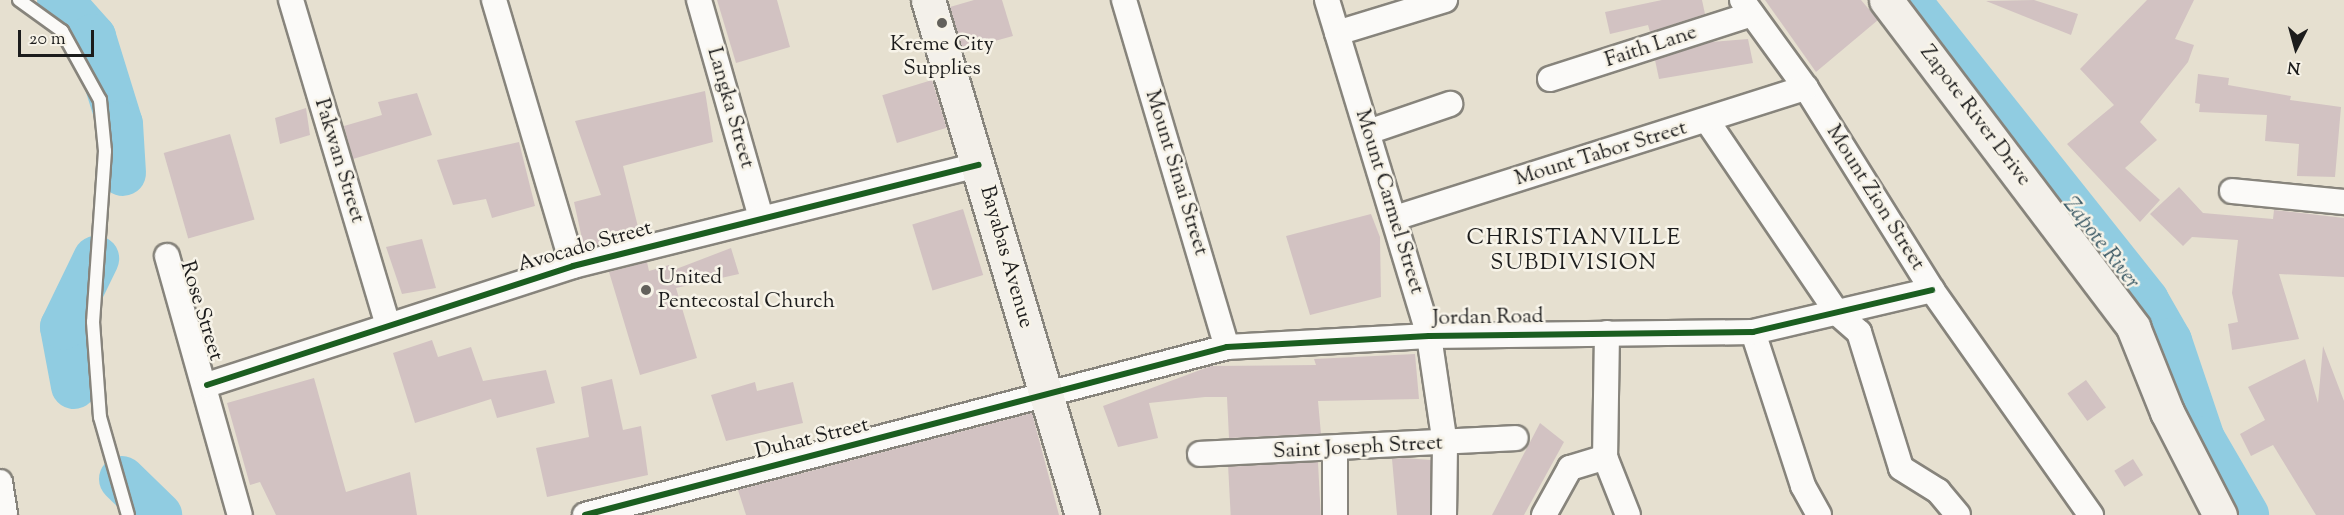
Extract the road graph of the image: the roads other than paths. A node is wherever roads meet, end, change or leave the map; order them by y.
1 (19, 0) edge
2 (291, 0) edge
3 (494, 0) edge
4 (699, 0) edge
5 (928, 0) edge
6 (1124, 0) edge
7 (1327, 0) edge
8 (1445, 0) edge
9 (1886, 0) edge
10 (1747, 7) edge
11 (1336, 33) junction
12 (1550, 79) dead end
13 (1806, 88) junction
14 (1450, 104) dead end
15 (1708, 122) junction
16 (1368, 132) junction
17 (979, 165) junction
18 (2232, 191) dead end
19 (2344, 202) edge
20 (761, 217) junction
21 (1395, 218) junction
22 (167, 256) dead end
23 (573, 267) junction
24 (1932, 290) junction
25 (1838, 314) junction
26 (387, 322) junction
27 (1754, 332) junction
28 (1607, 333) junction
29 (1429, 336) junction
30 (1227, 347) junction
31 (207, 385) junction
32 (1047, 396) junction
33 (1516, 438) dead end
34 (1445, 445) junction
35 (1335, 450) junction
36 (1200, 454) dead end
37 (1605, 457) junction
38 (0, 482) edge
39 (5, 515) edge
40 (128, 515) edge
41 (240, 515) edge
42 (585, 515) edge
43 (1082, 515) edge
44 (1335, 515) edge
45 (1444, 515) edge
46 (1544, 515) edge
47 (1628, 515) edge
48 (1819, 515) edge
49 (1958, 515) edge
50 (2091, 515) edge
51 (2220, 515) edge

1 - 40 lane
2 - 26 street, Pakwan Street
3 - 23 street
4 - 20 street, Langka Street
5 - 17 street, Bayabas Avenue
6 - 30 street, Mount Sinai Street
7 - 11 street, Mount Carmel Street
8 - 11 street
9 - 51 street, Zapote River Drive
10 - 12 street, Faith Lane
10 - 13 street, Mount Zion Street
11 - 16 street, Mount Carmel Street
13 - 15 street, Mount Tabor Street
13 - 24 street, Mount Zion Street
14 - 16 street
15 - 21 street, Mount Tabor Street
15 - 25 street
16 - 21 street, Mount Carmel Street
17 - 20 street, Avocado Street
17 - 32 street, Bayabas Avenue
18 - 19 street
20 - 23 street, Avocado Street
21 - 29 street, Mount Carmel Street
22 - 31 street, Rose Street
23 - 26 street, Avocado Street
24 - 25 street, Jordan Road
24 - 50 street, Mount Zion Street
25 - 27 street, Jordan Road
25 - 49 street
26 - 31 street, Avocado Street
27 - 28 street, Jordan Road
27 - 48 street
28 - 29 street, Jordan Road
28 - 37 street
29 - 30 street, Jordan Road
29 - 34 street, Mount Carmel Street
30 - 32 street, Jordan Road
31 - 41 street, Rose Street
32 - 42 street, Duhat Street
32 - 43 street, Bayabas Avenue
33 - 34 street, Saint Joseph Street
34 - 35 street, Saint Joseph Street
34 - 45 street, Mount Carmel Street
35 - 36 street, Saint Joseph Street
35 - 44 street
37 - 46 street
37 - 47 street
38 - 39 street

